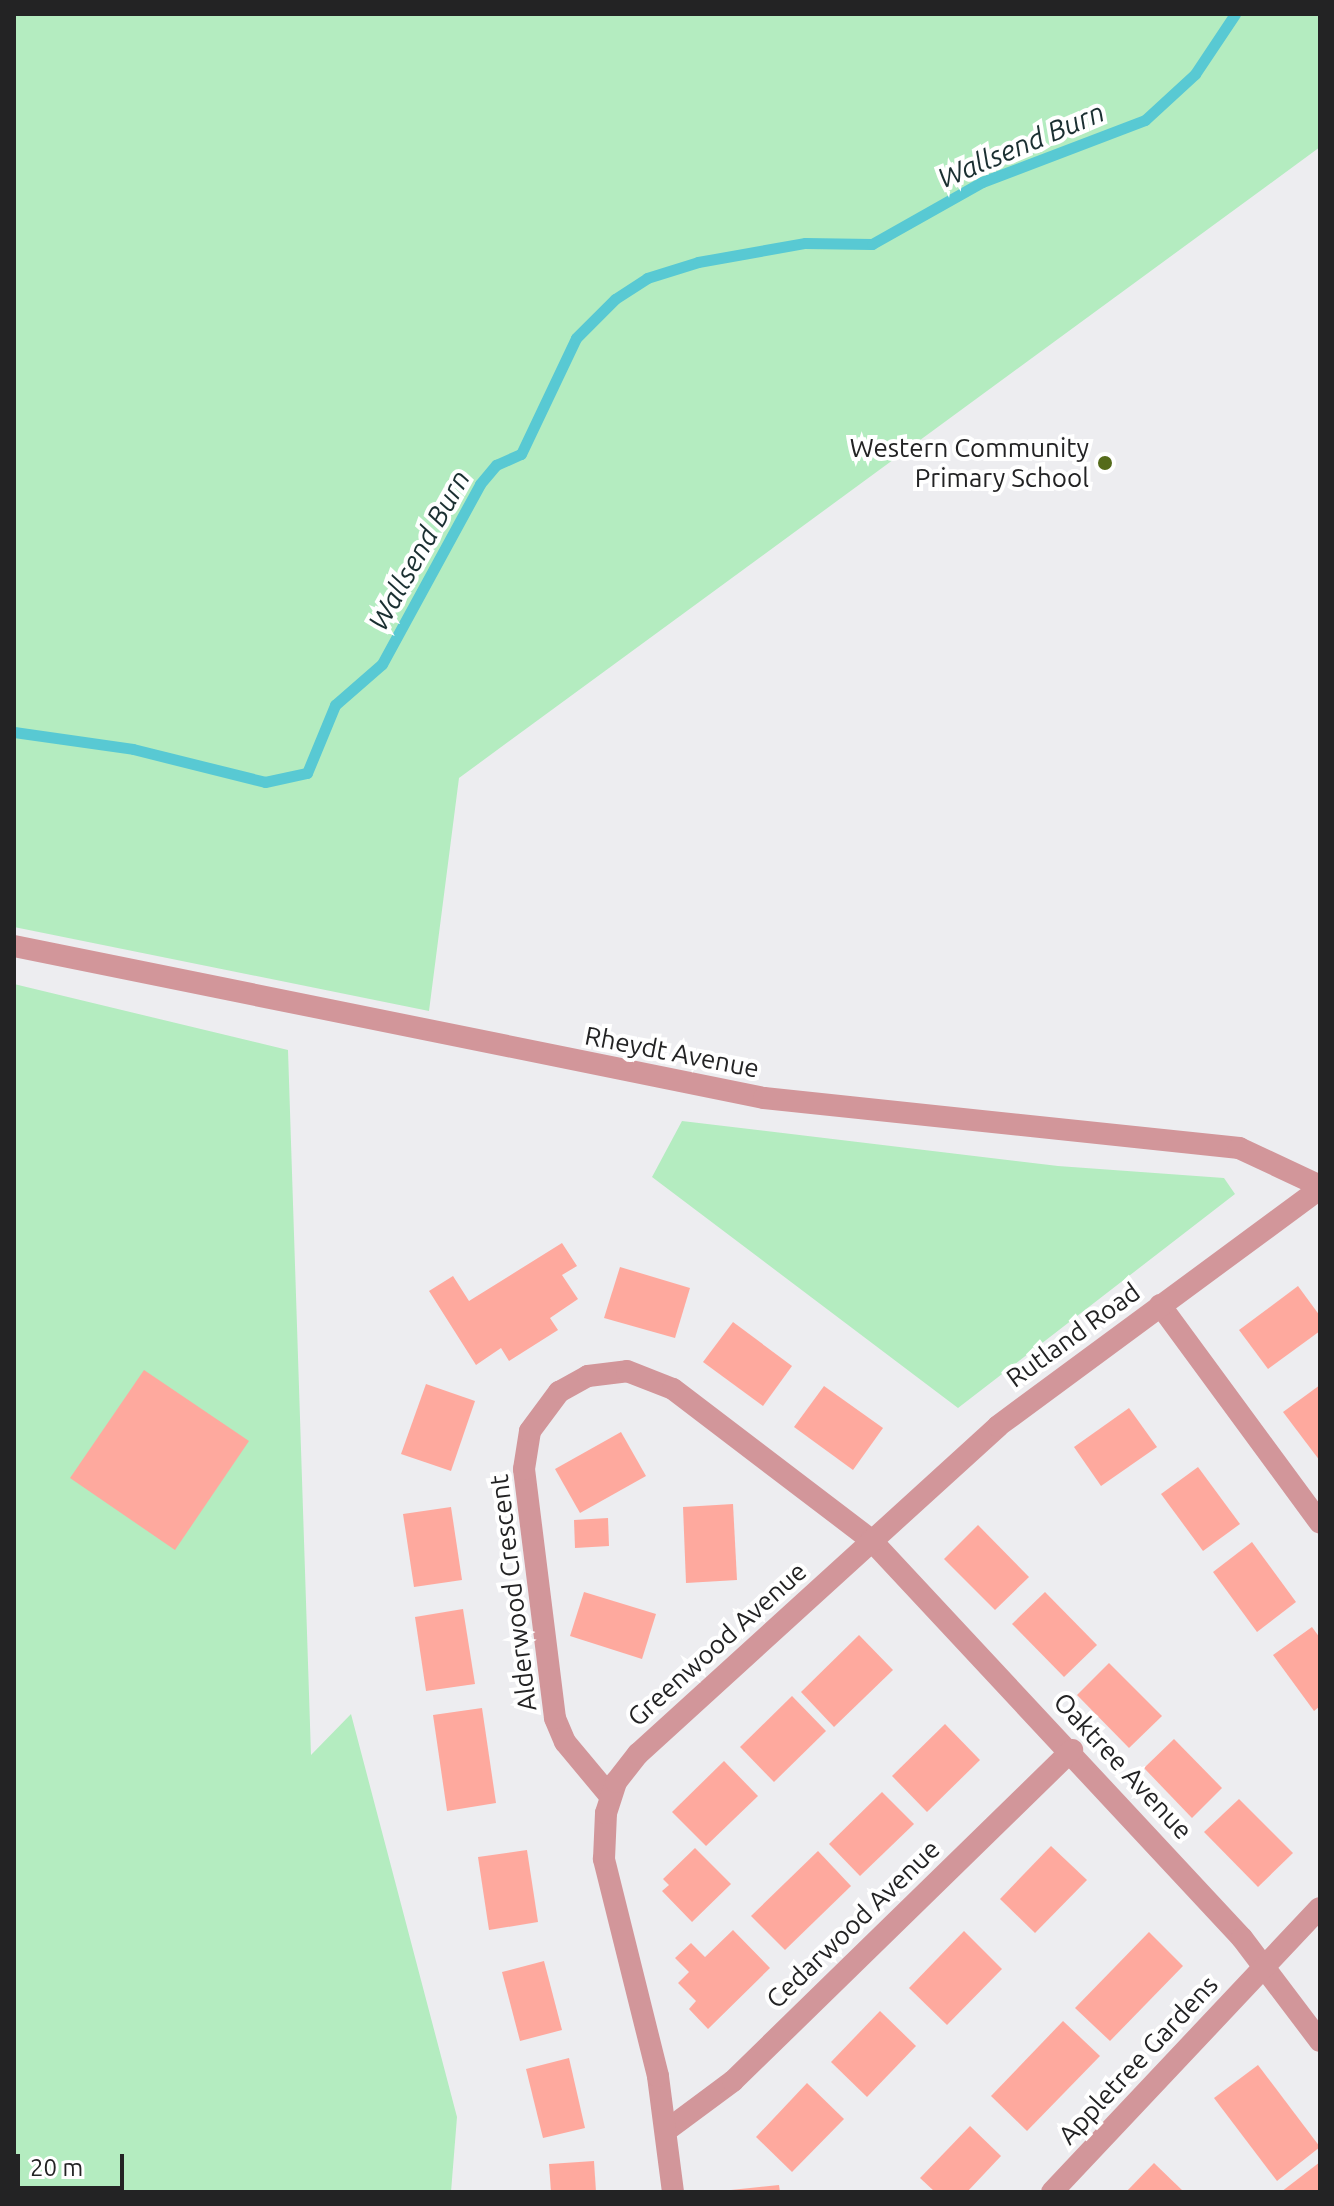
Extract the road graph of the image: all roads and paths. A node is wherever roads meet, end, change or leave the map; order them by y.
1 (14, 946) edge
2 (1320, 1188) edge
3 (1160, 1305) junction
4 (1320, 1523) edge
5 (871, 1540) junction
6 (1072, 1750) junction
7 (610, 1796) junction
8 (1320, 1908) edge
9 (1266, 1966) junction
10 (1320, 2041) edge
11 (667, 2130) junction
12 (673, 2192) edge
13 (1052, 2192) edge

1 - 2 street, Rheydt Avenue
2 - 3 street, Rutland Road
3 - 4 street
3 - 5 street, Rutland Road
5 - 6 street, Oaktree Avenue
5 - 7 street, Greenwood Avenue
5 - 7 street, Alderwood Crescent
6 - 9 street, Oaktree Avenue
6 - 11 street, Cedarwood Avenue
7 - 11 street
8 - 9 street, Appletree Gardens
9 - 10 street, Oaktree Avenue
9 - 13 street, Appletree Gardens
11 - 12 street

